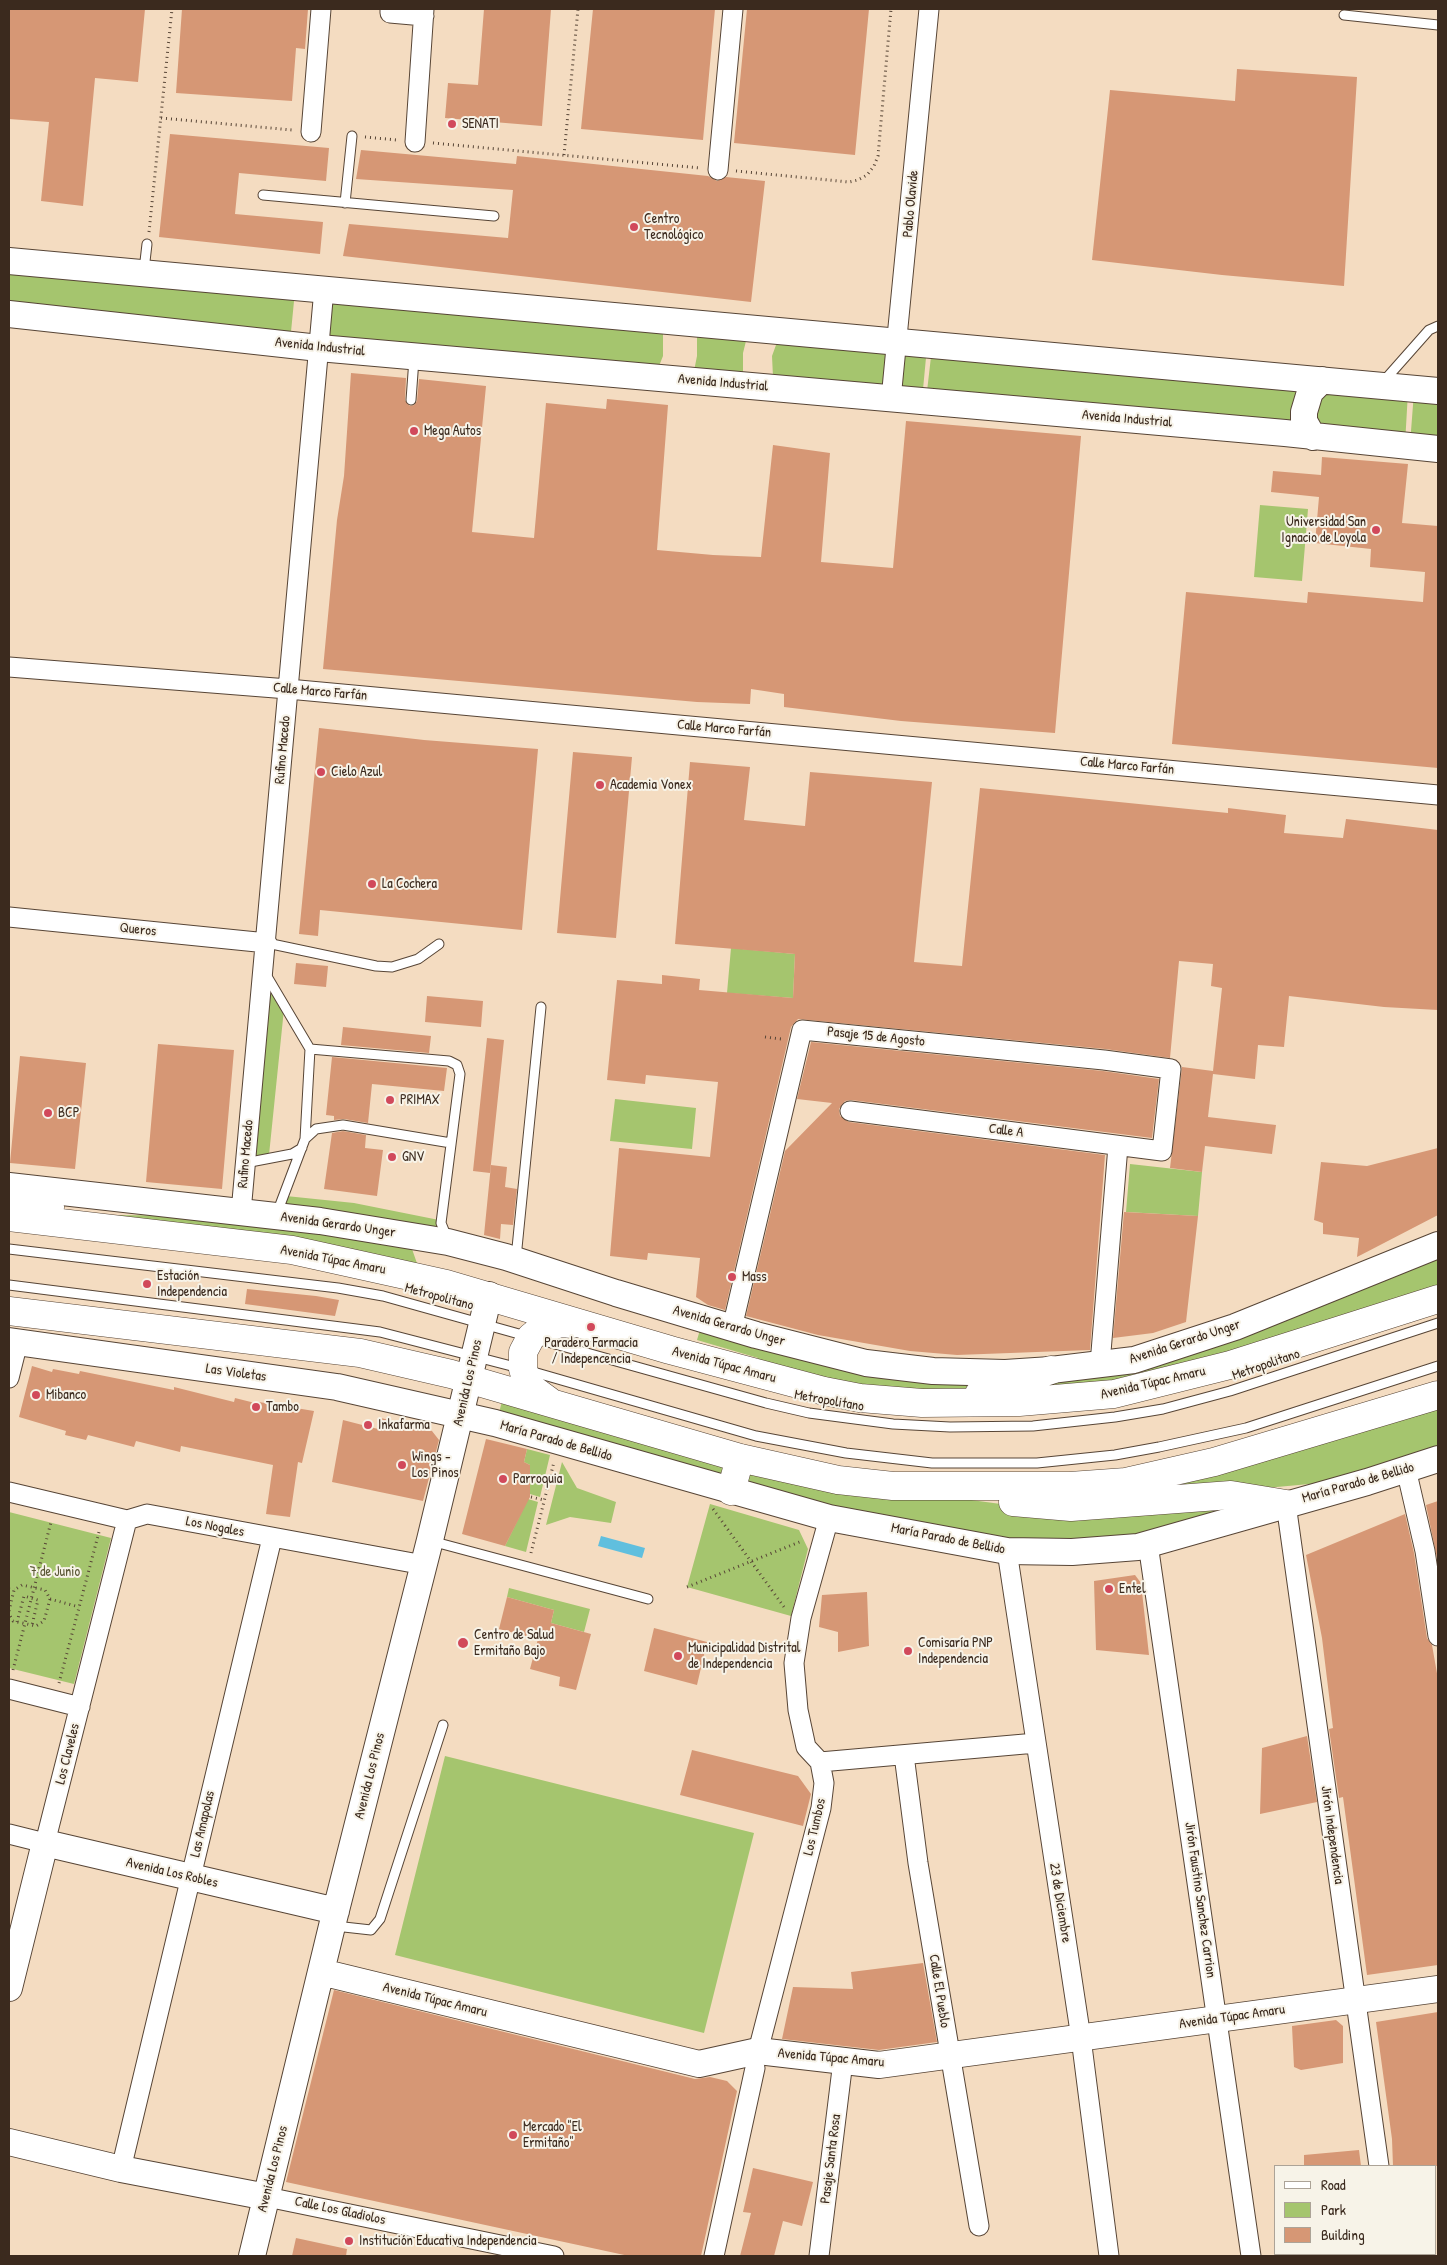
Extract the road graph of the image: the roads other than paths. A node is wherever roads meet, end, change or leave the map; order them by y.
1 (321, 9) edge
2 (390, 9) edge
3 (733, 9) edge
4 (929, 9) edge
5 (424, 12) edge
6 (1344, 15) dead end
7 (1438, 25) edge
8 (311, 132) road end
9 (352, 136) road end
10 (415, 142) road end
11 (718, 170) road end
12 (263, 195) dead end
13 (345, 203) junction
14 (494, 216) dead end
15 (147, 244) road end
16 (9, 261) edge
17 (143, 273) junction
18 (324, 289) junction
19 (9, 314) edge
20 (1438, 326) edge
21 (898, 341) junction
22 (319, 348) junction
23 (414, 356) junction
24 (1289, 377) junction
25 (1322, 380) junction
26 (1379, 386) junction
27 (1438, 391) edge
28 (891, 399) junction
29 (411, 400) dead end
30 (1285, 433) junction
31 (1313, 437) junction
32 (1438, 449) edge
33 (9, 667) edge
34 (288, 689) junction
35 (1438, 795) edge
36 (9, 917) edge
37 (267, 943) junction
38 (439, 944) dead end
39 (264, 971) junction
40 (541, 1008) dead end
41 (310, 1049) junction
42 (850, 1111) dead end
43 (305, 1139) junction
44 (451, 1143) junction
45 (1118, 1146) junction
46 (302, 1148) junction
47 (1162, 1151) joint
48 (246, 1163) junction
49 (9, 1186) edge
50 (9, 1197) edge
51 (241, 1212) junction
52 (276, 1216) junction
53 (9, 1217) edge
54 (170, 1236) junction
55 (1438, 1245) edge
56 (467, 1247) junction
57 (9, 1249) edge
58 (516, 1261) junction
59 (9, 1285) edge
60 (489, 1295) junction
61 (1438, 1299) edge
62 (9, 1311) edge
63 (1438, 1323) edge
64 (482, 1324) junction
65 (591, 1328) junction
66 (732, 1328) junction
67 (531, 1337) junction
68 (13, 1342) edge
69 (1100, 1364) junction
70 (1438, 1366) edge
71 (472, 1368) junction
72 (523, 1370) junction
73 (1051, 1370) junction
74 (9, 1378) edge
75 (1438, 1395) edge
76 (952, 1403) junction
77 (557, 1404) junction
78 (461, 1415) junction
79 (740, 1458) junction
80 (1438, 1459) edge
81 (1406, 1469) junction
82 (893, 1486) junction
83 (9, 1492) edge
84 (725, 1499) junction
85 (1286, 1504) junction
86 (830, 1518) junction
87 (127, 1520) junction
88 (272, 1538) junction
89 (430, 1540) junction
90 (1148, 1544) junction
91 (1432, 1549) edge
92 (1007, 1551) junction
93 (424, 1565) junction
94 (648, 1599) dead end
95 (1438, 1636) edge
96 (10, 1681) edge
97 (80, 1707) junction
98 (443, 1725) dead end
99 (1036, 1744) junction
100 (904, 1755) junction
101 (820, 1762) junction
102 (9, 1834) edge
103 (46, 1843) junction
104 (191, 1877) junction
105 (334, 1918) junction
106 (321, 1972) junction
107 (9, 1988) edge
108 (1438, 1989) edge
109 (1355, 2000) junction
110 (1218, 2018) junction
111 (1081, 2038) junction
112 (950, 2057) junction
113 (756, 2060) junction
114 (843, 2061) junction
115 (9, 2142) edge
116 (1379, 2165) edge
117 (121, 2169) junction
118 (266, 2197) junction
119 (979, 2226) dead end
120 (252, 2256) edge
121 (554, 2256) edge
122 (714, 2256) edge
123 (820, 2256) edge
124 (1109, 2256) edge
125 (1251, 2256) edge

1 - 8 street
2 - 5 street
3 - 11 street
4 - 21 street, Pablo Olavide
5 - 10 street
6 - 7 lane
9 - 13 lane
12 - 13 lane
13 - 14 lane
15 - 17 lane
16 - 17 street
17 - 18 street
18 - 21 street
18 - 22 street, Rufino Macedo
19 - 22 street, Avenida Industrial
20 - 26 lane
21 - 24 street
21 - 28 street, Pablo Olavide
22 - 23 street, Avenida Industrial
22 - 34 street, Rufino Macedo
23 - 28 street, Avenida Industrial
23 - 29 lane
24 - 25 street
24 - 30 street
25 - 26 street
25 - 31 street
26 - 27 street
28 - 30 street, Avenida Industrial
30 - 31 street, Avenida Industrial
31 - 32 street, Avenida Industrial
33 - 34 street, Calle Marco Farfán
34 - 35 street, Calle Marco Farfán
34 - 37 street, Rufino Macedo
36 - 37 street, Queros
37 - 38 lane
37 - 39 street, Rufino Macedo
39 - 41 lane
39 - 48 street, Rufino Macedo
40 - 58 lane
41 - 43 lane
41 - 44 lane
42 - 45 street, Calle A
43 - 44 lane
43 - 46 lane
44 - 56 lane
45 - 47 street, Calle A
45 - 69 street
46 - 48 lane
46 - 52 lane
47 - 66 street, Pasaje 15 de Agosto
48 - 51 street, Rufino Macedo
49 - 51 street, Avenida Gerardo Unger
50 - 54 main road
51 - 52 street, Avenida Gerardo Unger
52 - 56 street, Avenida Gerardo Unger
53 - 54 main road, Avenida Túpac Amaru
54 - 60 main road, Avenida Túpac Amaru
55 - 69 street, Avenida Gerardo Unger
56 - 58 street, Avenida Gerardo Unger
57 - 64 lane, Metropolitano
58 - 66 street, Avenida Gerardo Unger
59 - 71 lane
60 - 64 street, Avenida Los Pinos
60 - 65 main road, Avenida Túpac Amaru
61 - 76 main road, Avenida Túpac Amaru
62 - 71 main road
63 - 67 lane, Metropolitano
64 - 67 lane, Metropolitano
64 - 71 street, Avenida Los Pinos
65 - 67 main road
65 - 76 main road, Avenida Túpac Amaru
66 - 73 street, Avenida Gerardo Unger
67 - 72 main road
68 - 74 street
68 - 78 street, Las Violetas
69 - 73 street, Avenida Gerardo Unger
70 - 72 lane
71 - 72 lane
71 - 77 main road
71 - 78 street, Avenida Los Pinos
72 - 77 main road
73 - 76 main road
75 - 82 main road
77 - 79 main road
78 - 84 street, María Parado de Bellido
78 - 89 street, Avenida Los Pinos
79 - 82 main road
79 - 84 main road
80 - 81 street, María Parado de Bellido
81 - 85 street, María Parado de Bellido
81 - 91 street
82 - 85 main road
83 - 87 street, Los Nogales
84 - 86 street, María Parado de Bellido
85 - 90 street, María Parado de Bellido
85 - 109 street, Jirón Independencia
86 - 92 street, María Parado de Bellido
86 - 101 street, Los Tumbos
87 - 88 street, Los Nogales
87 - 97 street, Los Claveles
88 - 93 street, Los Nogales
88 - 104 street, Las Amapolas
89 - 93 street, Avenida Los Pinos
89 - 94 lane
90 - 92 street, María Parado de Bellido
90 - 110 street, Jirón Faustino Sanchez Carrion
91 - 95 street
92 - 99 street, 23 de Diciembre
93 - 105 street, Avenida Los Pinos
96 - 97 street
97 - 103 street, Los Claveles
98 - 105 lane
99 - 100 street
99 - 111 street, 23 de Diciembre
100 - 101 street
100 - 112 street, Calle El Pueblo
101 - 113 street, Los Tumbos
102 - 103 street, Avenida Los Robles
103 - 104 street, Avenida Los Robles
103 - 107 street, Los Claveles
104 - 105 street, Avenida Los Robles
104 - 117 street, Las Amapolas
105 - 106 street, Avenida Los Pinos
106 - 113 street, Avenida Túpac Amaru
106 - 118 street, Avenida Los Pinos
108 - 109 street, Avenida Túpac Amaru
109 - 110 street, Avenida Túpac Amaru
109 - 116 street, Jirón Independencia
110 - 111 street, Avenida Túpac Amaru
110 - 125 street, Jirón Faustino Sanchez Carrion
111 - 112 street, Avenida Túpac Amaru
111 - 124 street, 23 de Diciembre
112 - 114 street, Avenida Túpac Amaru
112 - 119 street, Calle El Pueblo
113 - 114 street, Avenida Túpac Amaru
113 - 122 street, Los Tumbos
114 - 123 street, Pasaje Santa Rosa
115 - 117 street, Calle Los Gladiolos
117 - 118 street, Calle Los Gladiolos
118 - 120 street, Avenida Los Pinos
118 - 121 street, Calle Los Gladiolos

